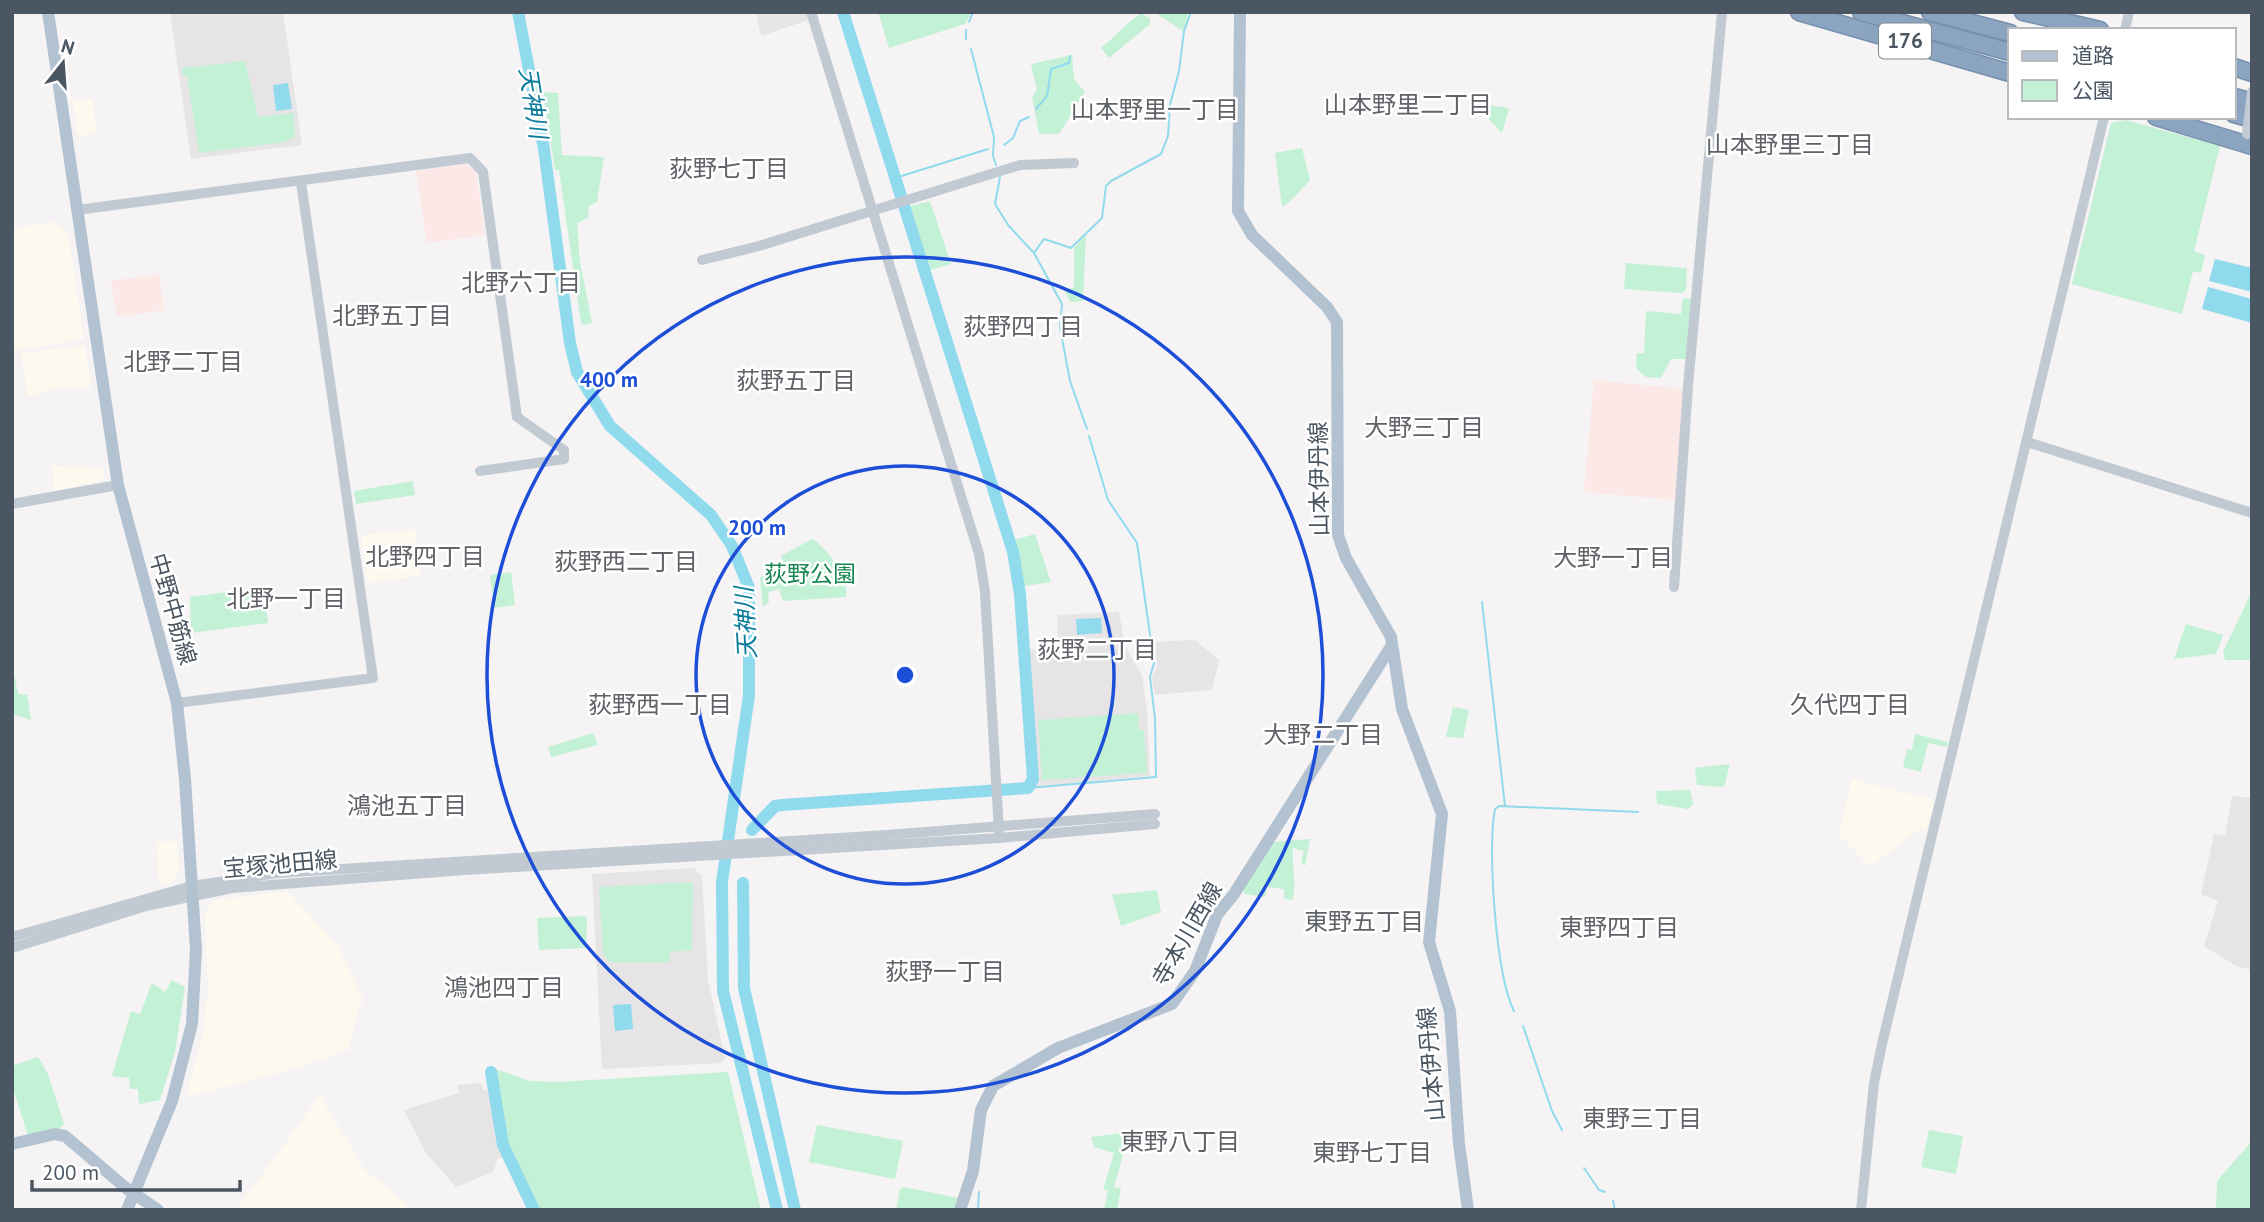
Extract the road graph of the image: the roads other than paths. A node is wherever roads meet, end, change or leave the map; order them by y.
1 (48, 12) edge
2 (811, 12) edge
3 (1240, 12) edge
4 (1722, 12) edge
5 (1799, 12) edge
6 (1861, 12) edge
7 (1930, 12) edge
8 (2023, 12) edge
9 (2091, 28) edge
10 (2008, 32) edge
11 (2008, 51) edge
12 (2008, 72) edge
13 (2252, 92) edge
14 (2236, 117) edge
15 (2104, 119) edge
16 (2165, 119) edge
17 (2250, 139) edge
18 (1074, 163) dead end
19 (301, 182) junction
20 (77, 210) junction
21 (872, 210) junction
22 (702, 260) dead end
23 (2027, 442) junction
24 (480, 471) dead end
25 (118, 485) junction
26 (12, 504) edge
27 (2252, 513) edge
28 (1674, 587) dead end
29 (1392, 645) junction
30 (177, 703) junction
31 (1155, 819) dead end
32 (999, 833) junction
33 (192, 891) junction
34 (12, 937) edge
35 (12, 948) edge
36 (12, 1144) edge
37 (136, 1193) junction
38 (127, 1210) edge
39 (158, 1210) edge
40 (960, 1210) edge
41 (1468, 1210) edge
42 (1861, 1210) edge

1 - 20 main road, 中野中筋線
2 - 21 street
3 - 29 main road, 山本伊丹線
4 - 28 street
5 - 12 highway, 176
6 - 11 highway
7 - 10 highway
8 - 9 highway
13 - 17 street, bridge
14 - 17 highway
15 - 23 street
16 - 17 highway
18 - 21 street
19 - 20 street
19 - 24 street
19 - 30 street
20 - 25 main road, 中野中筋線
21 - 22 street
21 - 32 street
23 - 27 street
23 - 42 street
25 - 26 street
25 - 30 main road, 中野中筋線
29 - 40 main road, 寺本川西線
29 - 41 main road, 山本伊丹線
30 - 33 main road, 中野中筋線
31 - 32 street
32 - 33 street
33 - 34 street
33 - 35 street, 宝塚池田線
33 - 37 main road, 中野中筋線
36 - 37 main road
37 - 38 main road, 中野中筋線
37 - 39 main road

